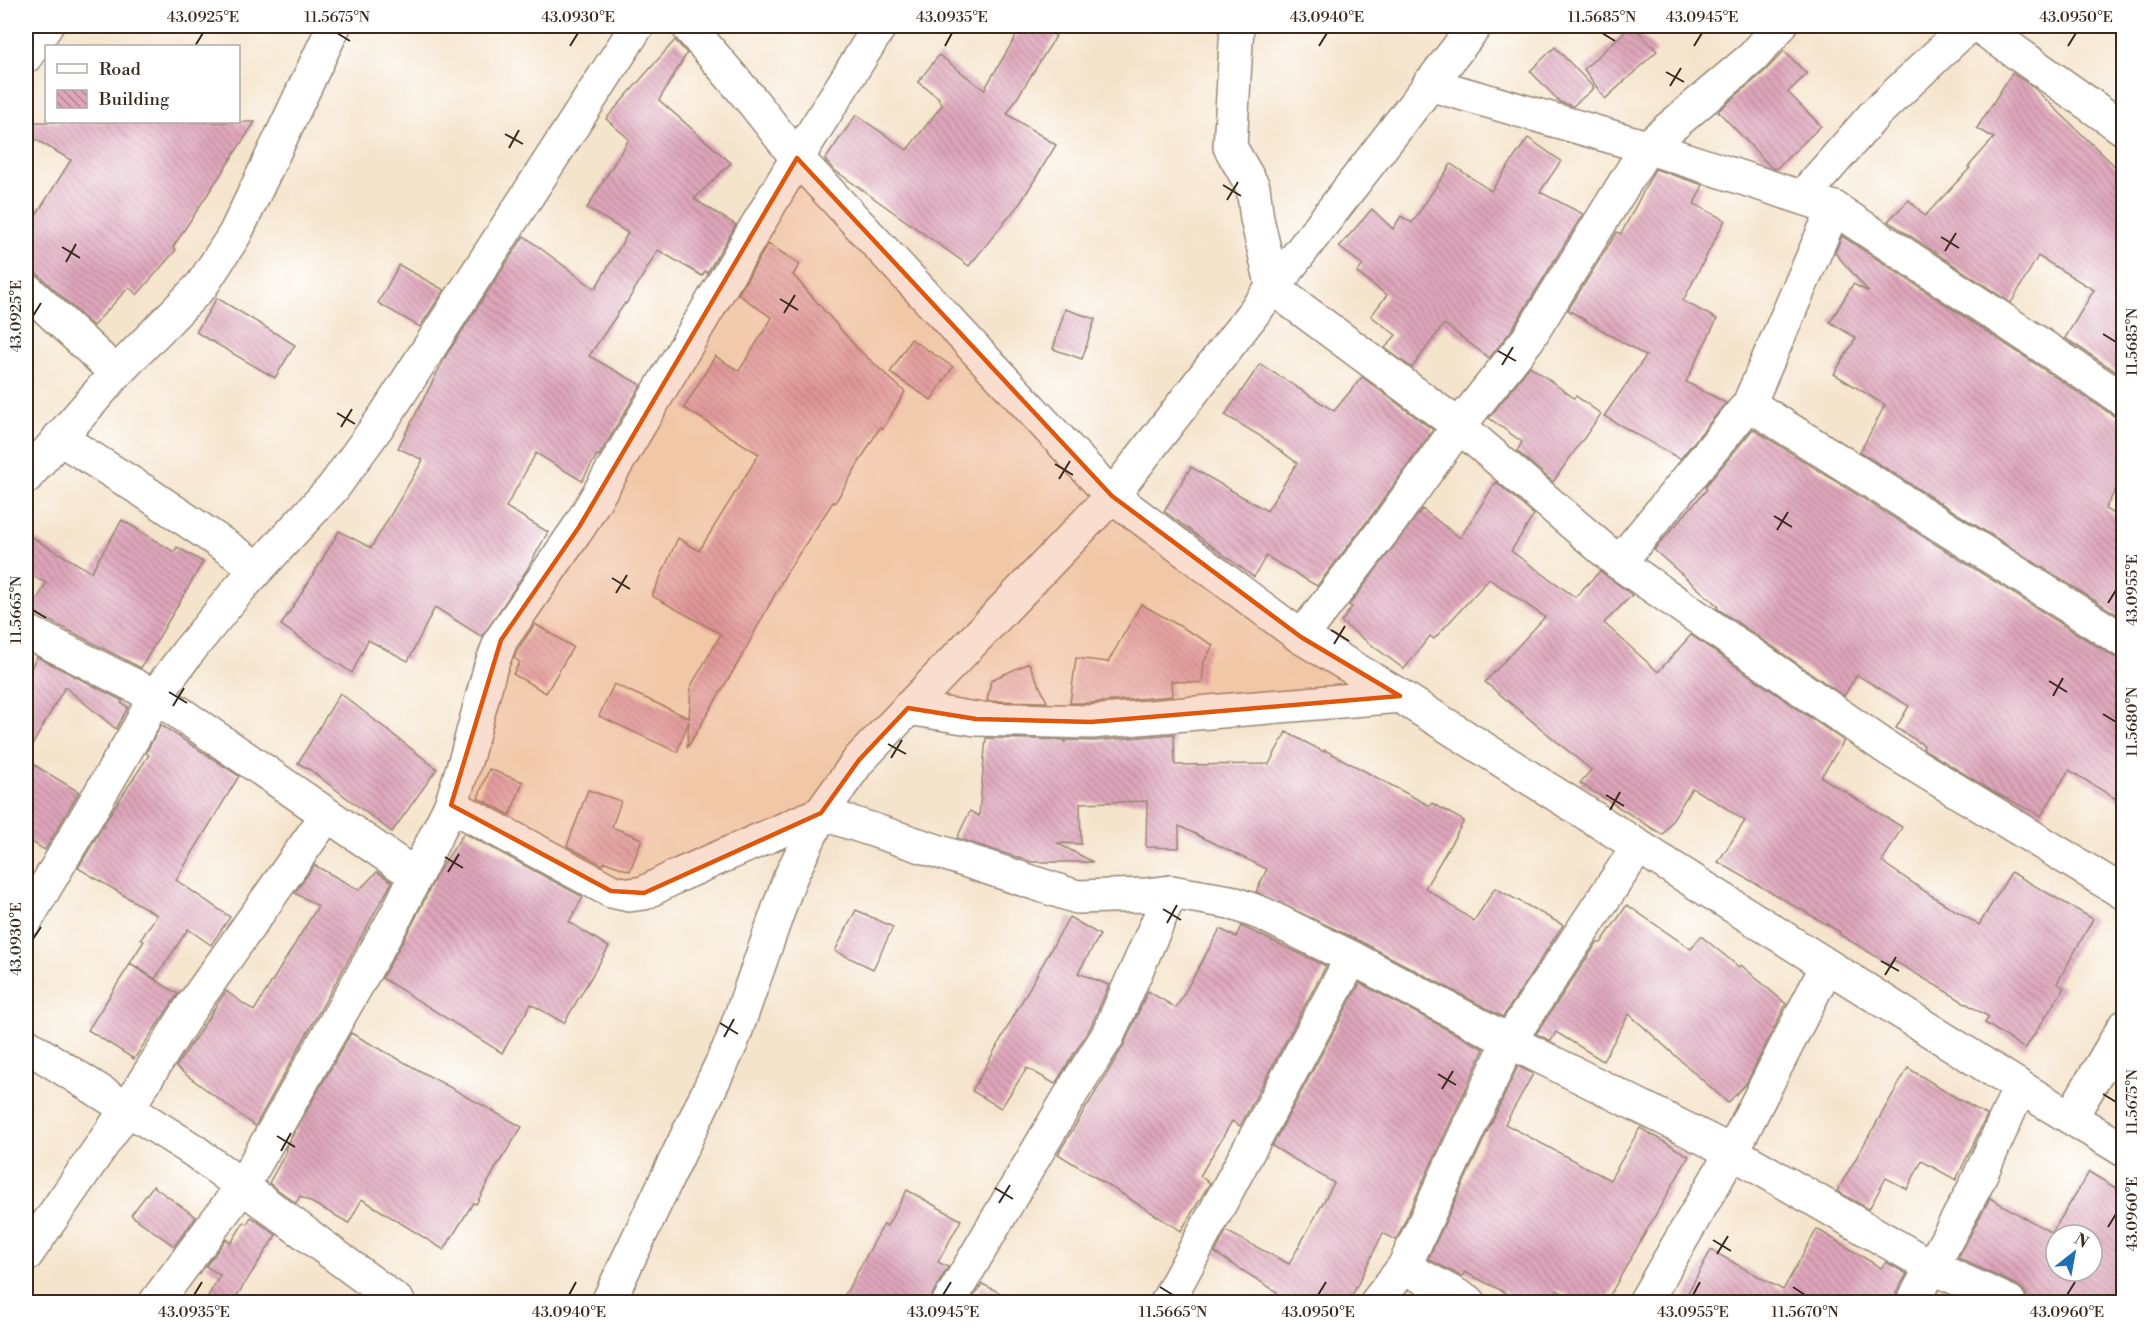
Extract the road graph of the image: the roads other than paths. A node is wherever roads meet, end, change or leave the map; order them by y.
1 (46, 26) edge
2 (334, 26) edge
3 (637, 26) edge
4 (688, 26) edge
5 (880, 26) edge
6 (1237, 26) edge
7 (1475, 26) edge
8 (1780, 26) edge
9 (1968, 26) edge
10 (1979, 26) edge
11 (26, 56) edge
12 (1430, 84) junction
13 (2124, 129) edge
14 (1647, 147) junction
15 (797, 159) junction
16 (1803, 196) junction
17 (1834, 208) junction
18 (1273, 288) junction
19 (26, 289) edge
20 (116, 373) junction
21 (2124, 400) edge
22 (1749, 404) junction
23 (1459, 426) junction
24 (59, 438) junction
25 (26, 477) edge
26 (1112, 496) junction
27 (1619, 563) junction
28 (258, 568) junction
29 (26, 632) edge
30 (1301, 637) junction
31 (2124, 641) edge
32 (155, 696) junction
33 (1400, 696) junction
34 (908, 708) junction
35 (451, 806) junction
36 (821, 813) junction
37 (327, 815) junction
38 (1638, 847) junction
39 (415, 875) junction
40 (1171, 892) junction
41 (2124, 893) edge
42 (26, 920) edge
43 (1352, 958) junction
44 (1827, 966) junction
45 (2124, 1027) edge
46 (1509, 1041) junction
47 (26, 1045) edge
48 (2020, 1087) junction
49 (127, 1109) junction
50 (2071, 1117) junction
51 (2124, 1150) edge
52 (1732, 1152) junction
53 (242, 1187) junction
54 (26, 1255) edge
55 (1404, 1266) junction
56 (1932, 1268) junction
57 (156, 1302) edge
58 (398, 1302) edge
59 (608, 1302) edge
60 (950, 1302) edge
61 (1167, 1302) edge
62 (1377, 1302) edge
63 (1469, 1302) edge
64 (1645, 1302) edge
65 (1913, 1302) edge
66 (2009, 1302) edge

1 - 11 street
2 - 20 street
3 - 28 street
4 - 15 street
5 - 15 street
6 - 18 street
7 - 12 street
8 - 14 street
9 - 16 street
10 - 13 street
12 - 14 street
12 - 18 street
14 - 16 street
14 - 23 street
15 - 26 street
15 - 35 street
16 - 17 street
17 - 21 street
17 - 22 street
18 - 23 street
18 - 26 street
19 - 20 street
20 - 24 street
22 - 27 street
22 - 31 street
23 - 27 street
23 - 30 street
24 - 25 street
24 - 28 street
26 - 30 street
26 - 34 street
27 - 41 street
28 - 32 street
29 - 32 street
30 - 33 street
32 - 37 street
32 - 42 street
33 - 34 street
33 - 38 street
34 - 36 street
35 - 36 street
35 - 39 street
36 - 40 street
36 - 59 street
37 - 39 street
37 - 49 street
38 - 44 street
38 - 46 street
39 - 53 street
40 - 43 street
40 - 60 street
43 - 46 street
43 - 61 street
44 - 48 street
44 - 52 street
45 - 50 street
46 - 52 street
46 - 55 street
47 - 49 street
48 - 50 street
48 - 56 street
49 - 53 street
49 - 54 street
50 - 51 street
52 - 56 street
52 - 64 street
53 - 57 street
53 - 58 street
55 - 62 street
55 - 63 street
56 - 65 street
56 - 66 street

